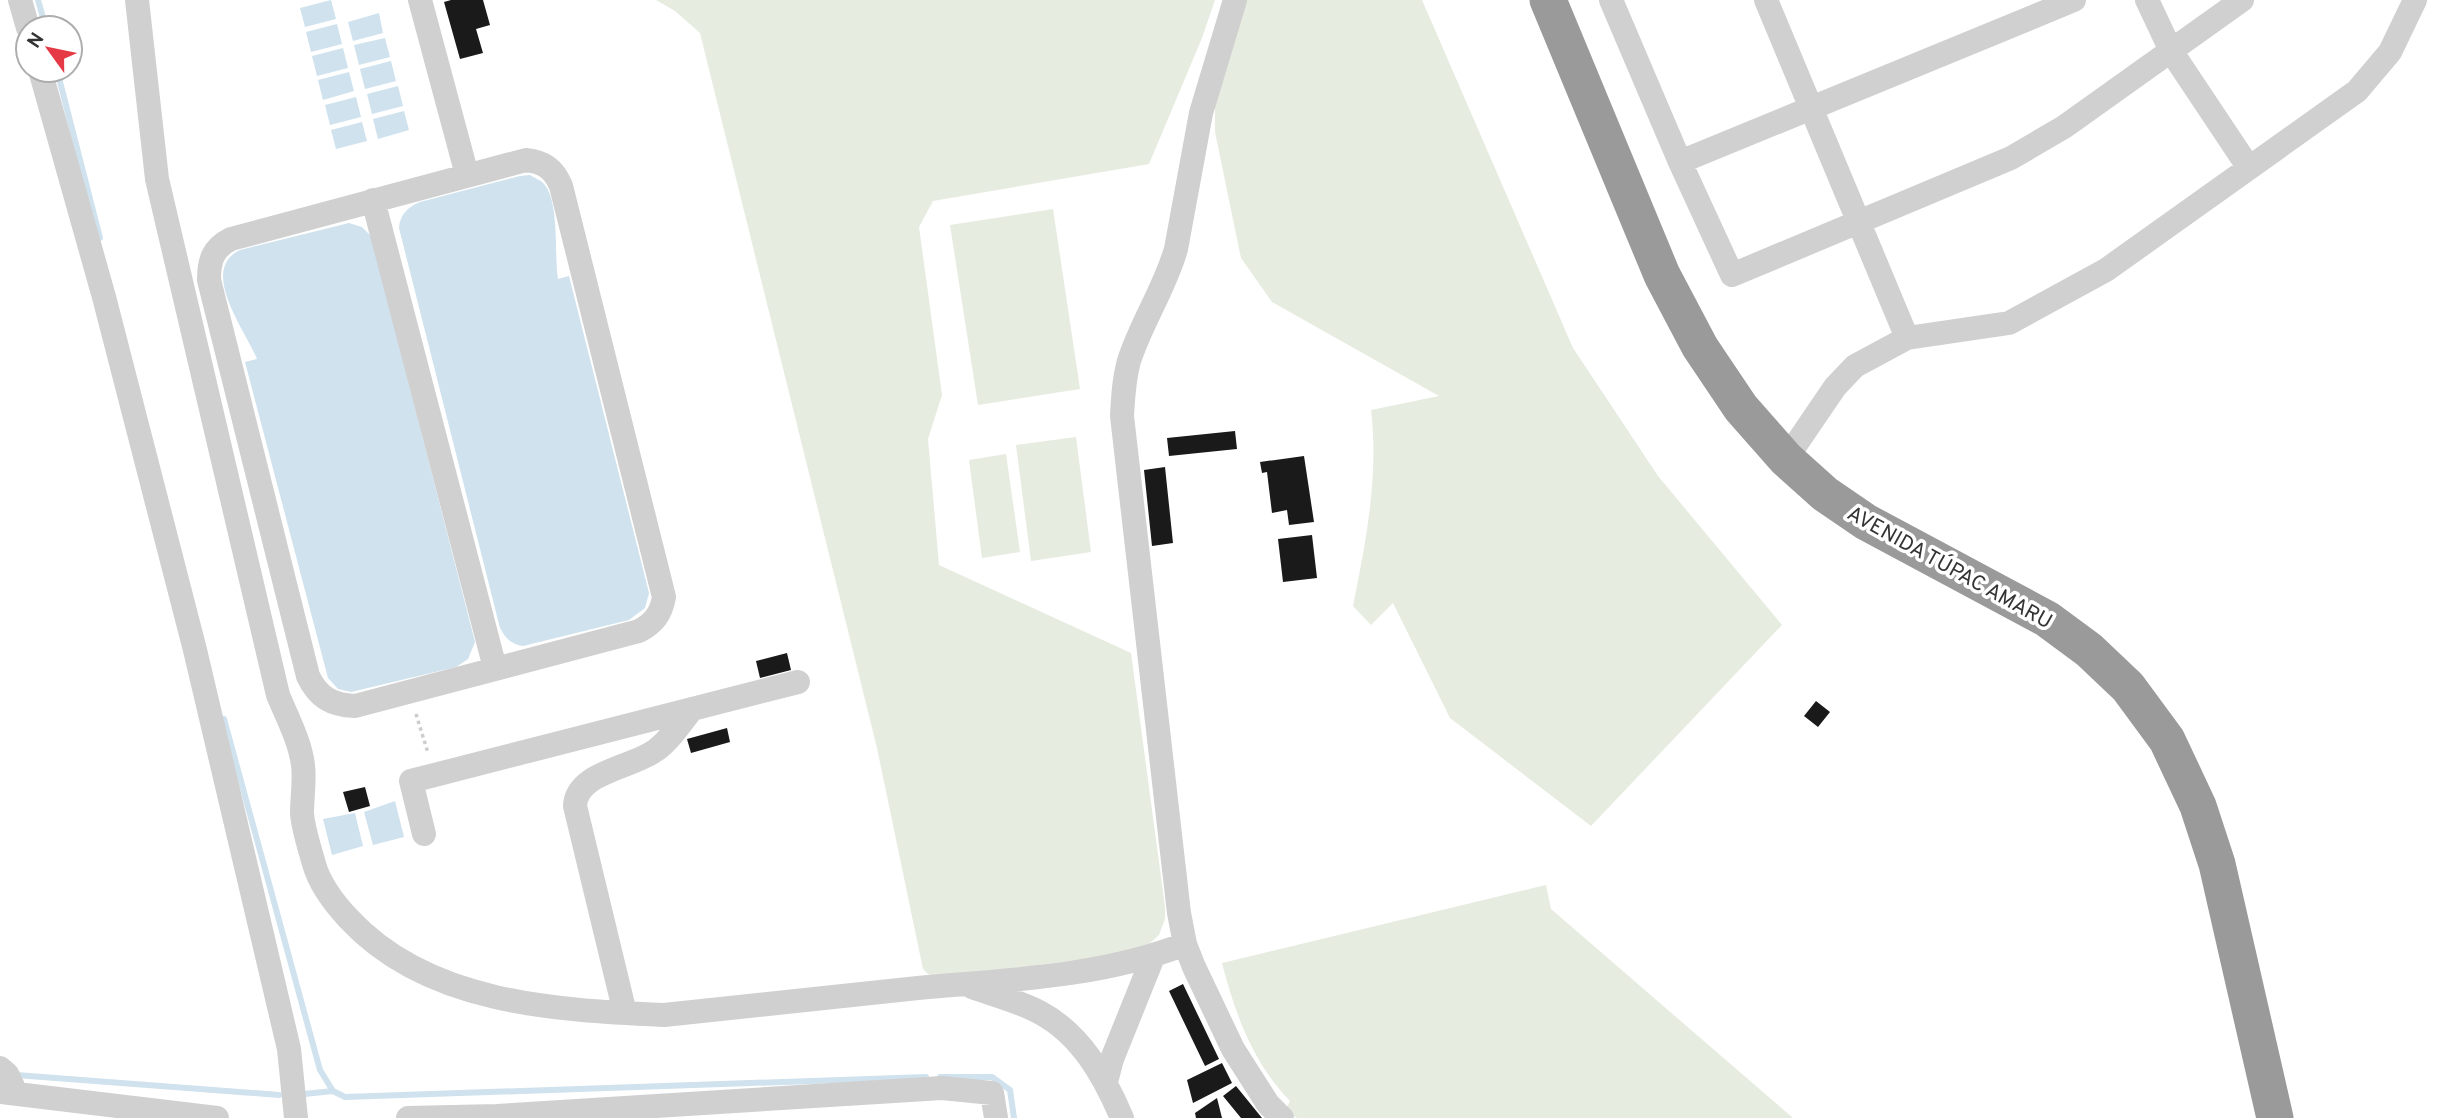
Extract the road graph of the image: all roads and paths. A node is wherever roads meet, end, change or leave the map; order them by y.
1 (137, 0) edge
2 (420, 0) edge
3 (1235, 0) edge
4 (1548, 0) edge
5 (1611, 0) edge
6 (1766, 0) edge
7 (2074, 0) edge
8 (2147, 0) edge
9 (2242, 0) edge
10 (2415, 0) edge
11 (2171, 51) junction
12 (44, 84) edge
13 (1811, 108) junction
14 (1681, 162) junction
15 (2249, 168) junction
16 (467, 175) junction
17 (373, 200) junction
18 (1859, 222) junction
19 (212, 255) junction
20 (179, 264) junction
21 (1908, 338) junction
22 (1786, 459) junction
23 (495, 668) junction
24 (798, 682) dead end
25 (410, 691) junction
26 (692, 709) junction
27 (435, 775) junction
28 (424, 834) dead end
29 (1185, 944) junction
30 (1153, 957) junction
31 (965, 985) junction
32 (625, 1013) junction
33 (0, 1068) edge
34 (1106, 1082) junction
35 (8, 1092) edge
36 (497, 1117) edge
37 (217, 1118) edge
38 (296, 1118) edge
39 (408, 1118) edge
40 (996, 1118) edge
41 (1122, 1118) edge
42 (1282, 1118) edge
43 (2275, 1118) edge

1 - 20 street
2 - 16 street
3 - 29 street
4 - 22 highway, AVENIDA TÚPAC AMARU
5 - 14 street
6 - 13 street
7 - 13 street
8 - 11 street
9 - 11 street
10 - 15 street
11 - 15 street
11 - 18 street
12 - 38 street
13 - 14 street
13 - 18 street
14 - 18 street
15 - 21 street
16 - 17 street
16 - 23 street
17 - 19 street
17 - 23 street
18 - 21 street
19 - 20 street
19 - 25 street
20 - 32 street
21 - 22 street
22 - 43 highway, AVENIDA TÚPAC AMARU
23 - 25 street
24 - 26 street
25 - 27 path
26 - 27 street
26 - 32 street
27 - 28 street
29 - 30 street
29 - 42 street
30 - 31 street
30 - 34 street
31 - 32 street
31 - 34 street
33 - 35 street
34 - 41 street
35 - 37 street
36 - 39 street
36 - 40 street

